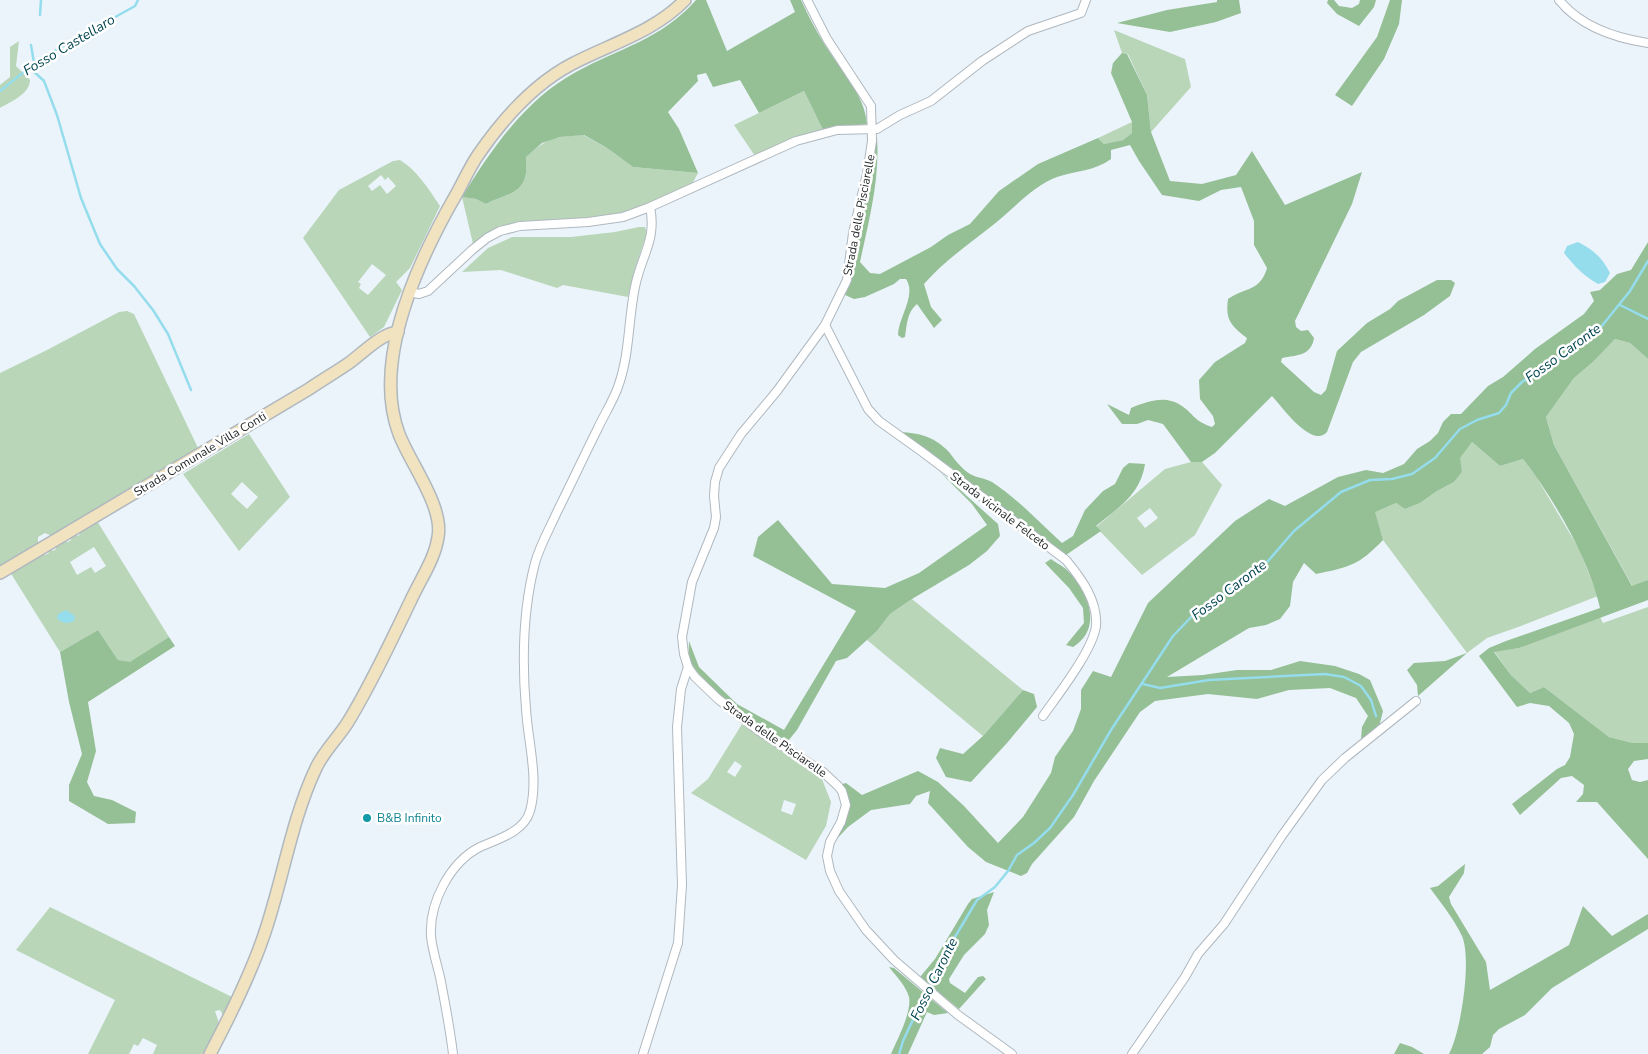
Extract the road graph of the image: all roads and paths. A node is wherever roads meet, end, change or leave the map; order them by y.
1 (685, 0) edge
2 (807, 0) edge
3 (1086, 0) edge
4 (1559, 0) edge
5 (1648, 43) edge
6 (872, 130) junction
7 (650, 207) junction
8 (410, 292) junction
9 (825, 325) junction
10 (398, 332) junction
11 (0, 573) edge
12 (688, 667) junction
13 (1416, 701) dead end
14 (1043, 716) dead end
15 (210, 1054) edge
16 (453, 1054) edge
17 (643, 1054) edge
18 (1012, 1054) edge
19 (1132, 1054) edge

1 - 8 main road
2 - 6 street, Strada delle Pisciarelle
3 - 6 street
4 - 5 street
6 - 7 street
6 - 9 street, Strada delle Pisciarelle
7 - 8 street
7 - 16 street
8 - 10 main road
9 - 12 street, Strada delle Pisciarelle
9 - 14 street, Strada vicinale Felceto
10 - 11 main road, Strada Comunale Villa Conti
10 - 15 main road
12 - 17 street
12 - 18 street, Strada delle Pisciarelle
13 - 19 street

